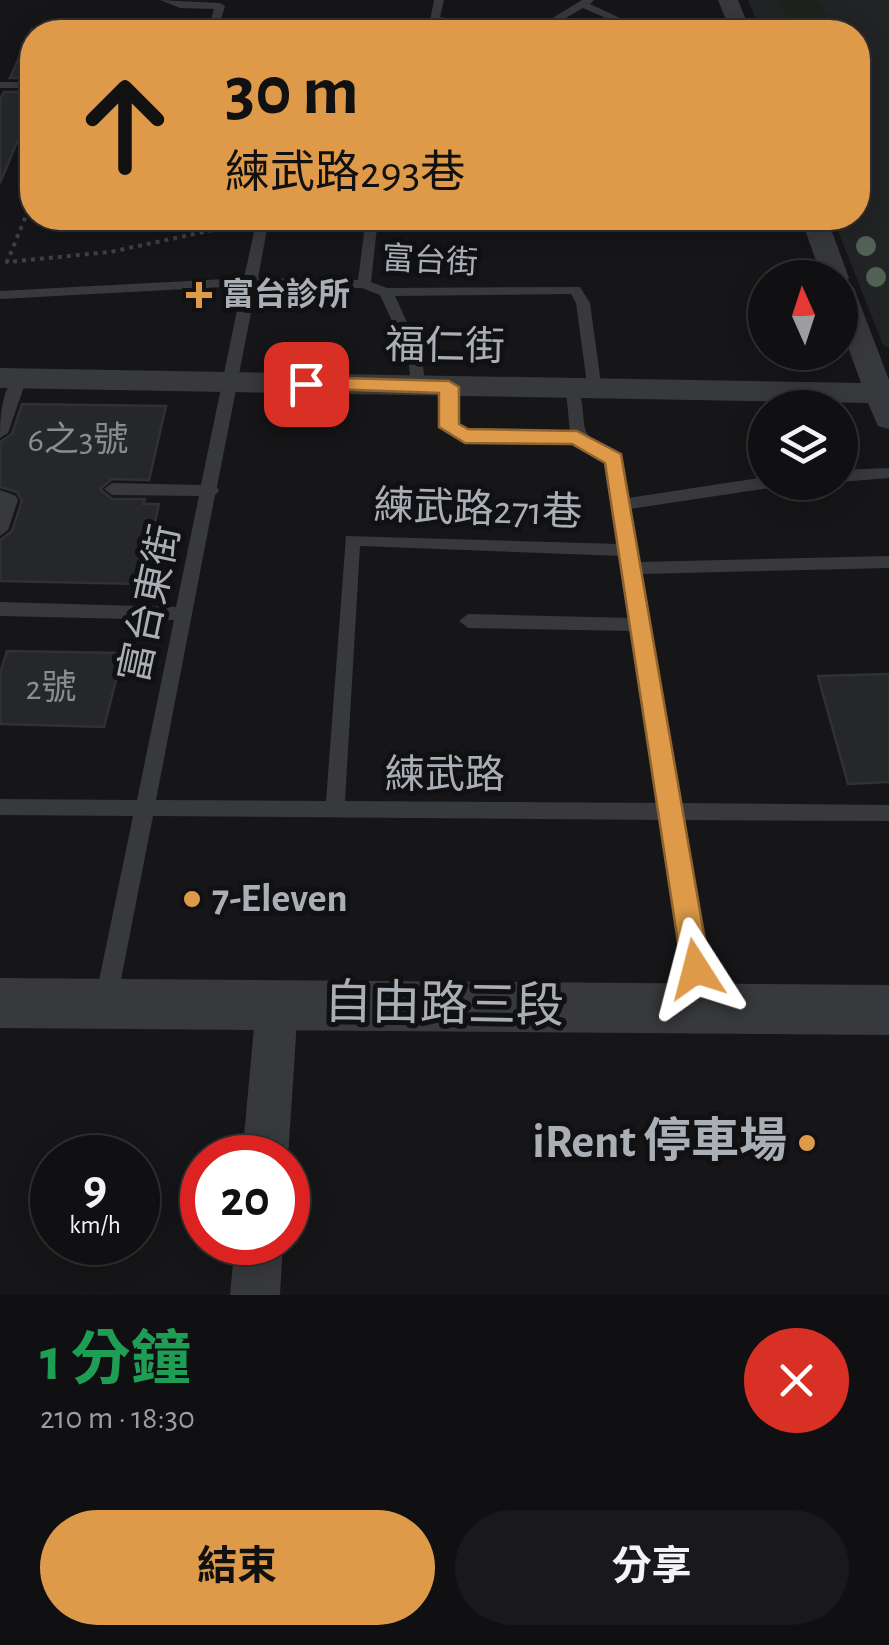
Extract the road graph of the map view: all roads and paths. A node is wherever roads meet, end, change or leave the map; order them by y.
1 (165, 0) edge
2 (439, 0) edge
3 (586, 2) edge
4 (216, 20) edge
5 (440, 20) edge
6 (555, 20) edge
7 (621, 20) edge
8 (20, 230) edge
9 (211, 230) edge
10 (260, 230) edge
11 (371, 230) edge
12 (818, 230) edge
13 (829, 260) edge
14 (364, 284) junction
15 (251, 285) junction
16 (386, 292) junction
17 (0, 295) edge
18 (858, 333) edge
19 (10, 378) edge
20 (232, 382) junction
21 (418, 386) junction
22 (449, 387) junction
23 (584, 391) junction
24 (886, 402) edge
25 (0, 433) edge
26 (577, 438) junction
27 (889, 473) edge
28 (858, 475) edge
29 (748, 485) edge
30 (112, 490) dead end
31 (210, 492) junction
32 (0, 496) edge
33 (622, 505) junction
34 (0, 530) edge
35 (632, 559) junction
36 (889, 562) edge
37 (0, 609) edge
38 (184, 614) junction
39 (468, 621) dead end
40 (642, 625) junction
41 (0, 807) edge
42 (142, 809) junction
43 (335, 810) junction
44 (671, 812) junction
45 (889, 813) edge
46 (0, 1003) edge
47 (105, 1005) junction
48 (277, 1005) junction
49 (702, 1008) junction
50 (889, 1010) edge
51 (267, 1135) edge
52 (257, 1265) edge
53 (254, 1295) edge

1 - 4 lane
2 - 5 lane
3 - 6 lane
3 - 7 lane
8 - 9 path
10 - 15 lane, 富台東街
11 - 14 lane
12 - 13 street
14 - 15 lane, 富台街
14 - 16 lane, 富台街
15 - 17 lane, 富台街
15 - 20 lane, 富台東街
16 - 21 lane
16 - 23 lane, 富台街
18 - 24 street
19 - 20 street, 福仁街
19 - 25 lane
20 - 21 street, 福仁街
20 - 31 lane, 富台東街
21 - 22 street, 福仁街
22 - 23 street, 福仁街
22 - 26 lane
23 - 24 street, 福仁街
23 - 26 lane
26 - 33 lane
27 - 28 lane
29 - 33 lane
30 - 31 lane
31 - 38 lane, 富台東街
32 - 34 lane
33 - 35 lane
35 - 36 lane
35 - 40 lane
35 - 43 lane, 練武路271巷
37 - 38 lane
38 - 42 lane, 富台東街
39 - 40 lane
40 - 44 lane
41 - 42 lane, 練武路
42 - 43 lane, 練武路
42 - 47 lane, 富台東街
43 - 44 lane, 練武路
44 - 45 lane, 練武路
44 - 49 lane
46 - 47 street, 自由路三段
47 - 48 street, 自由路三段
48 - 49 street, 自由路三段
48 - 51 street
49 - 50 street, 自由路三段
52 - 53 street

